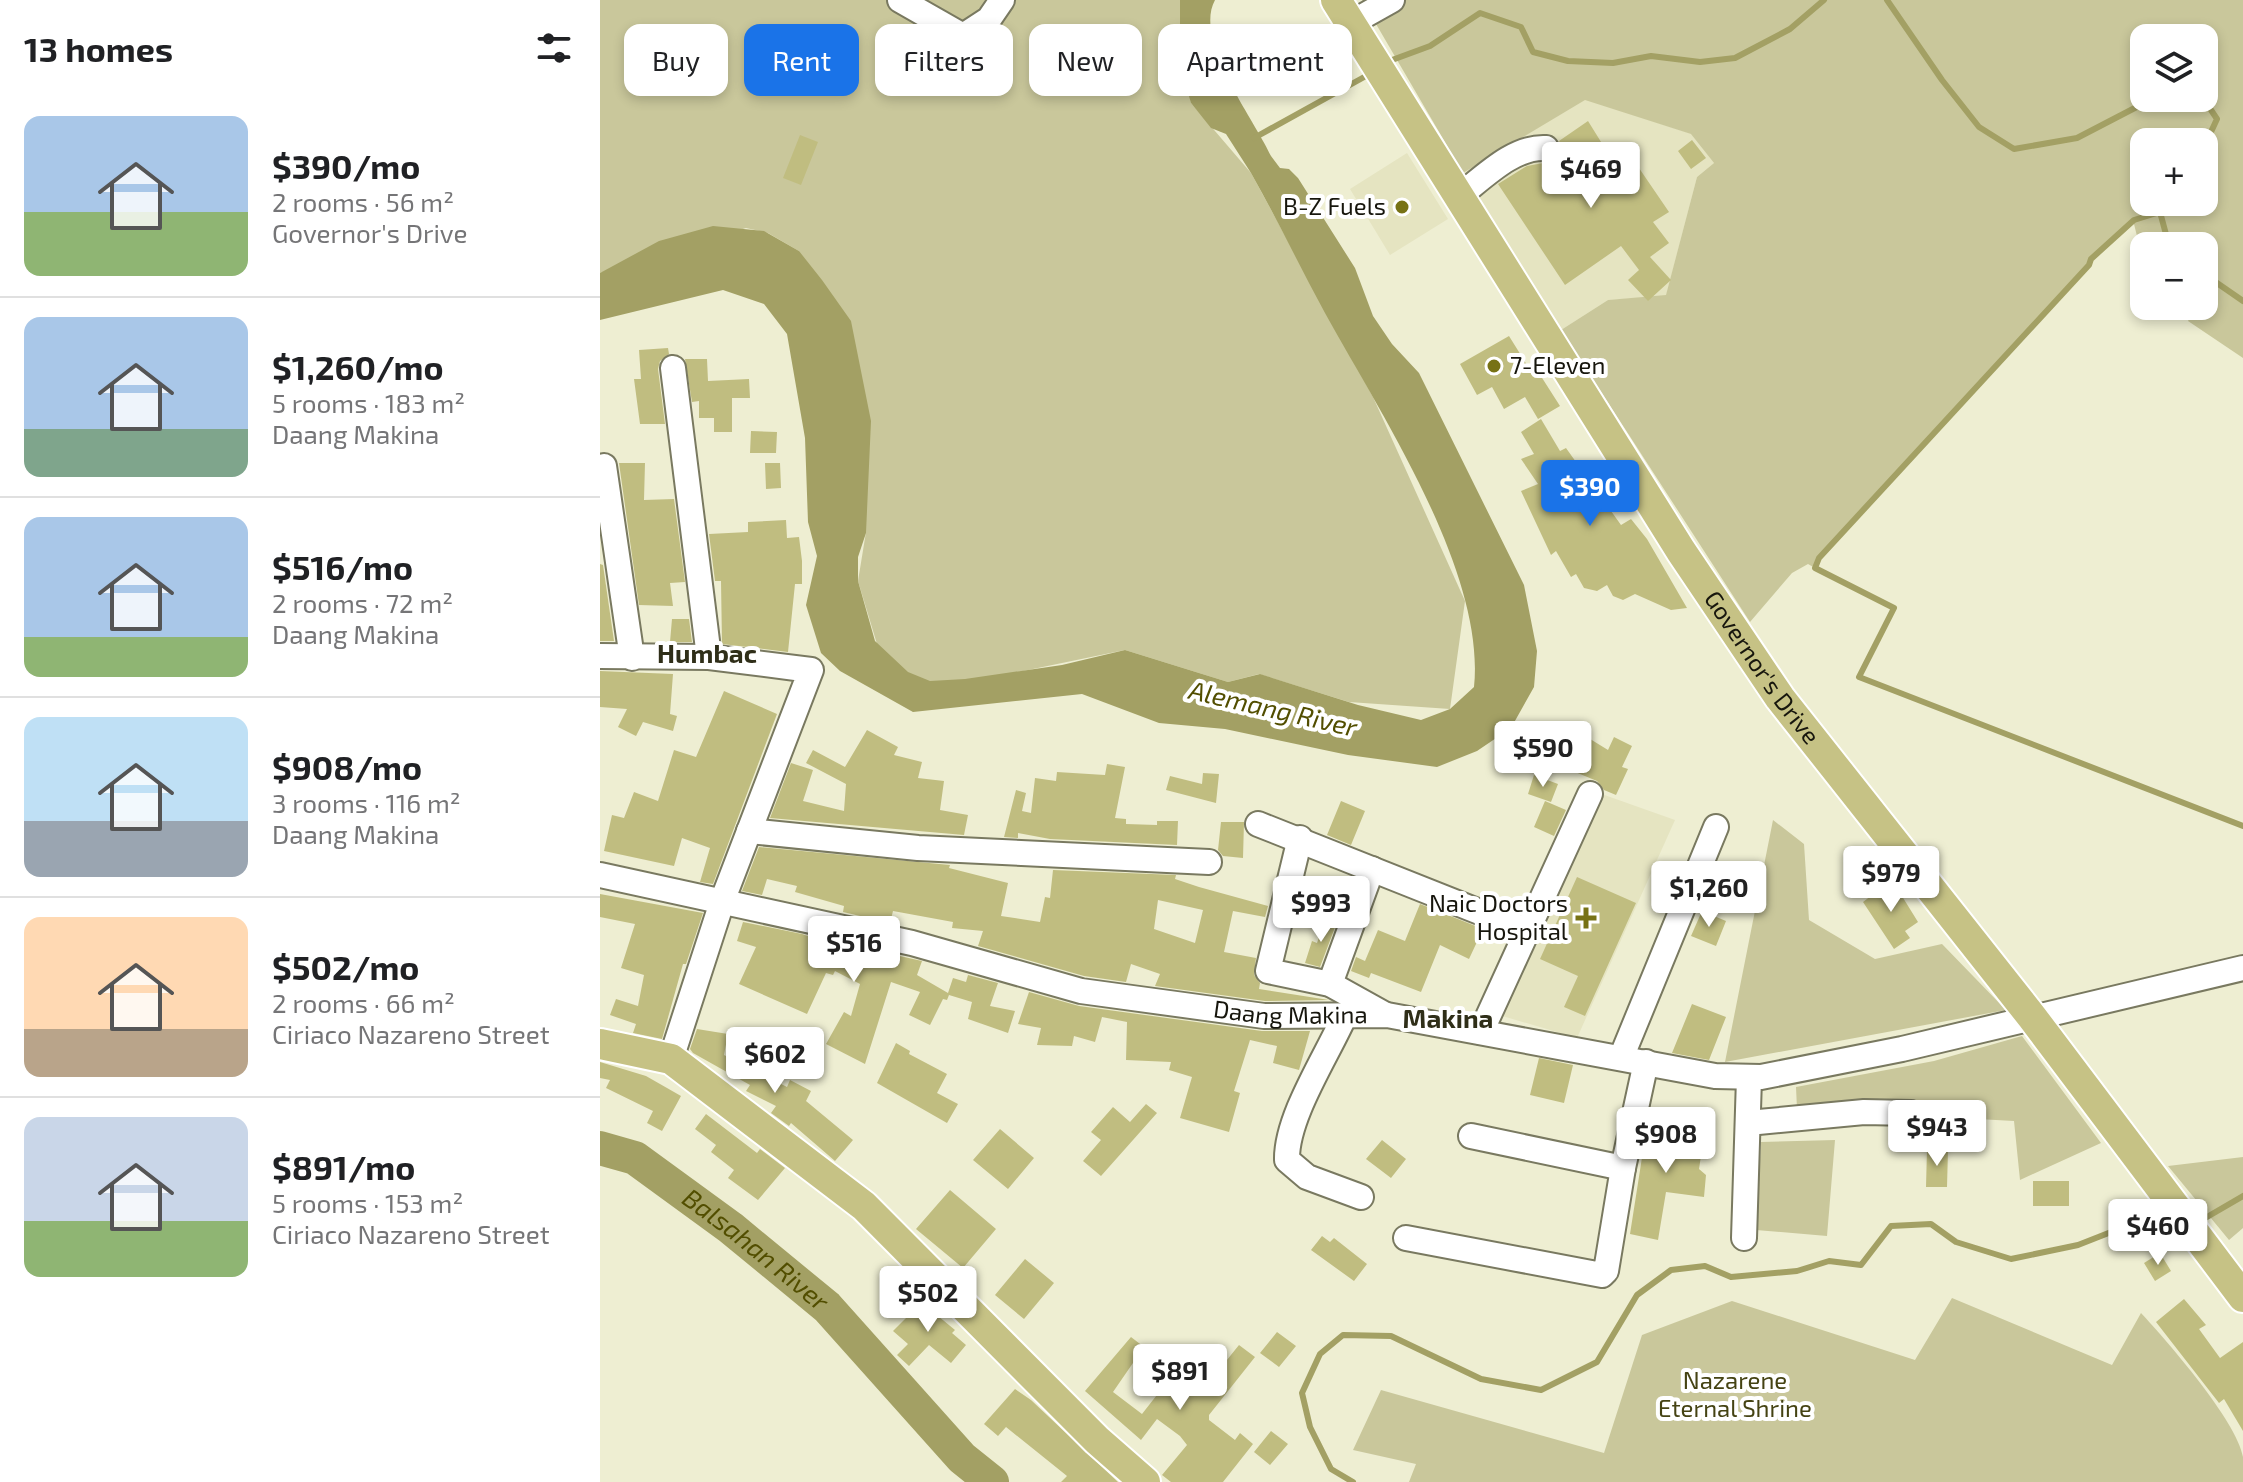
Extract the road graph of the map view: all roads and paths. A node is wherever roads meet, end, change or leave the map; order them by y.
1 (900, 0) edge
2 (1002, 0) edge
3 (1392, 0) edge
4 (1344, 11) edge
5 (1546, 148) dead end
6 (1458, 197) junction
7 (673, 368) dead end
8 (604, 466) dead end
9 (600, 656) edge
10 (709, 657) junction
11 (632, 658) junction
12 (1590, 794) dead end
13 (1258, 824) dead end
14 (1716, 827) dead end
15 (749, 831) junction
16 (1300, 838) junction
17 (1209, 862) dead end
18 (1372, 869) junction
19 (600, 875) edge
20 (723, 899) junction
21 (1525, 930) junction
22 (2243, 968) edge
23 (1330, 984) junction
24 (1345, 1015) junction
25 (1387, 1015) junction
26 (2032, 1017) junction
27 (1481, 1032) junction
28 (600, 1044) edge
29 (1621, 1058) junction
30 (671, 1059) junction
31 (1646, 1062) junction
32 (1749, 1078) junction
33 (1911, 1113) dead end
34 (1748, 1123) junction
35 (1471, 1136) dead end
36 (1623, 1168) junction
37 (1361, 1197) dead end
38 (1406, 1238) dead end
39 (1744, 1238) dead end
40 (2243, 1297) edge
41 (1145, 1482) edge

1 - 2 street
3 - 4 street
4 - 6 main road, Governor's Drive
5 - 6 street
6 - 26 main road, Governor's Drive
7 - 10 street
8 - 11 street
9 - 11 street
10 - 11 street
10 - 15 street
12 - 21 street
13 - 16 street
14 - 29 street
15 - 17 street
15 - 20 street
16 - 18 street
16 - 23 street
18 - 21 street
18 - 23 street
19 - 20 street, Daang Makina
20 - 24 street, Daang Makina
20 - 30 street
21 - 27 street
22 - 26 street, Daang Makina
23 - 25 street
24 - 25 street, Daang Makina
24 - 37 street
25 - 27 street, Daang Makina
26 - 32 street, Daang Makina
26 - 40 main road, Governor's Drive
27 - 29 street, Daang Makina
28 - 30 main road
29 - 31 street, Daang Makina
30 - 41 main road
31 - 32 street, Daang Makina
31 - 36 street
32 - 34 street
33 - 34 street
34 - 39 street
35 - 36 street
36 - 38 street

